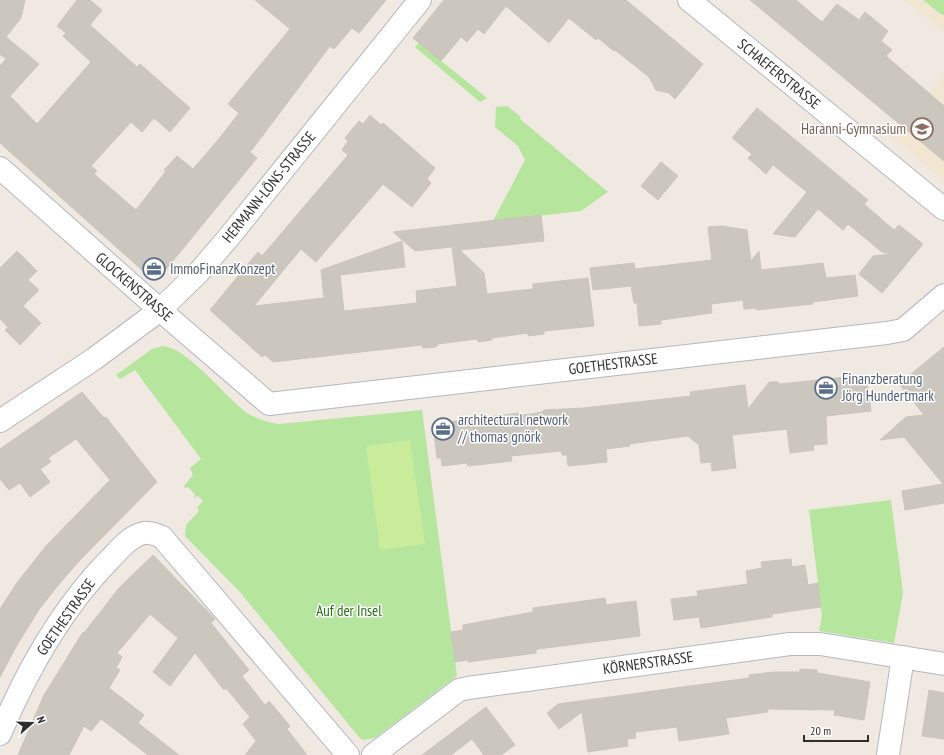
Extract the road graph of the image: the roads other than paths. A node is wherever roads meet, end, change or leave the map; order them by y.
1 (420, 0) edge
2 (688, 0) edge
3 (0, 168) edge
4 (944, 209) edge
5 (944, 294) edge
6 (160, 310) junction
7 (269, 404) joint
8 (0, 421) edge
9 (903, 657) junction
10 (944, 664) edge
11 (0, 734) edge
12 (348, 755) edge
13 (373, 755) edge
14 (888, 755) edge

1 - 6 street, HERMANN-LÖNS-STRASSE
2 - 4 street, SCHAEFERSTRASSE
3 - 6 street, GLOCKENSTRASSE
5 - 7 street, GOETHESTRASSE
6 - 7 street, GLOCKENSTRASSE
6 - 8 street, HERMANN-LÖNS-STRASSE
9 - 10 street, KÖRNERSTRASSE
9 - 13 street, KÖRNERSTRASSE
9 - 14 street
11 - 12 street, GOETHESTRASSE

